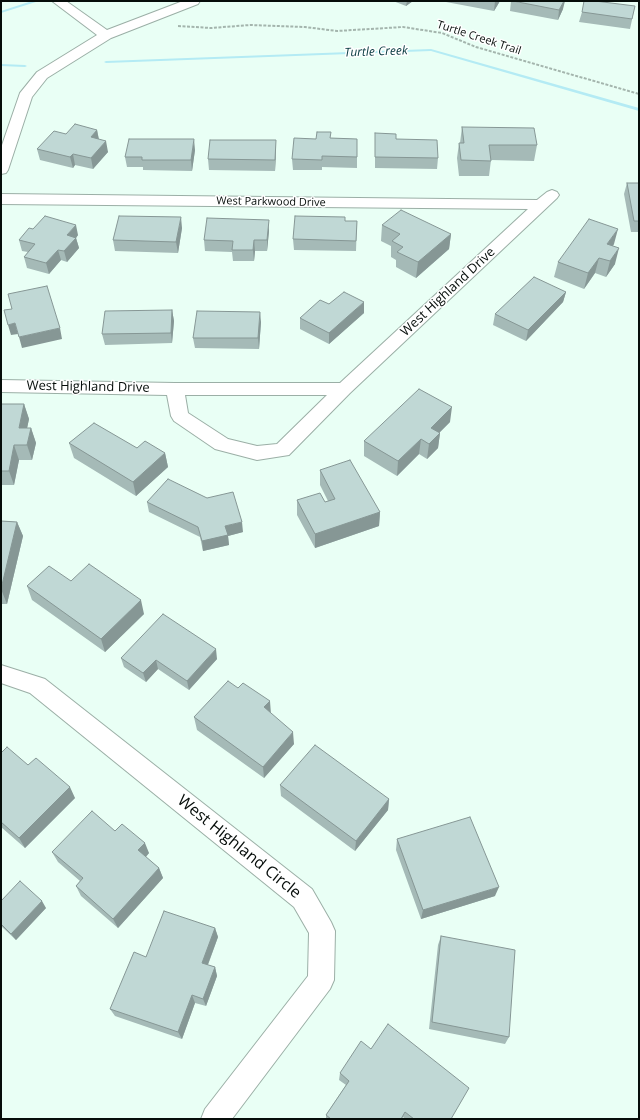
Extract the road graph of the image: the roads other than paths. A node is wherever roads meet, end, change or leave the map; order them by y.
1 (58, 1) edge
2 (194, 1) edge
3 (106, 35) junction
4 (1, 170) edge
5 (1, 199) edge
6 (547, 200) joint
7 (1, 386) edge
8 (175, 389) junction
9 (344, 389) junction
10 (1, 674) edge
11 (215, 1119) edge

1 - 3 street
2 - 3 street
3 - 4 street
5 - 6 street, West Parkwood Drive
6 - 9 street, West Highland Drive
7 - 8 street, West Highland Drive
8 - 9 street, West Highland Drive
8 - 9 street, West Highland Drive
10 - 11 street, West Highland Circle

